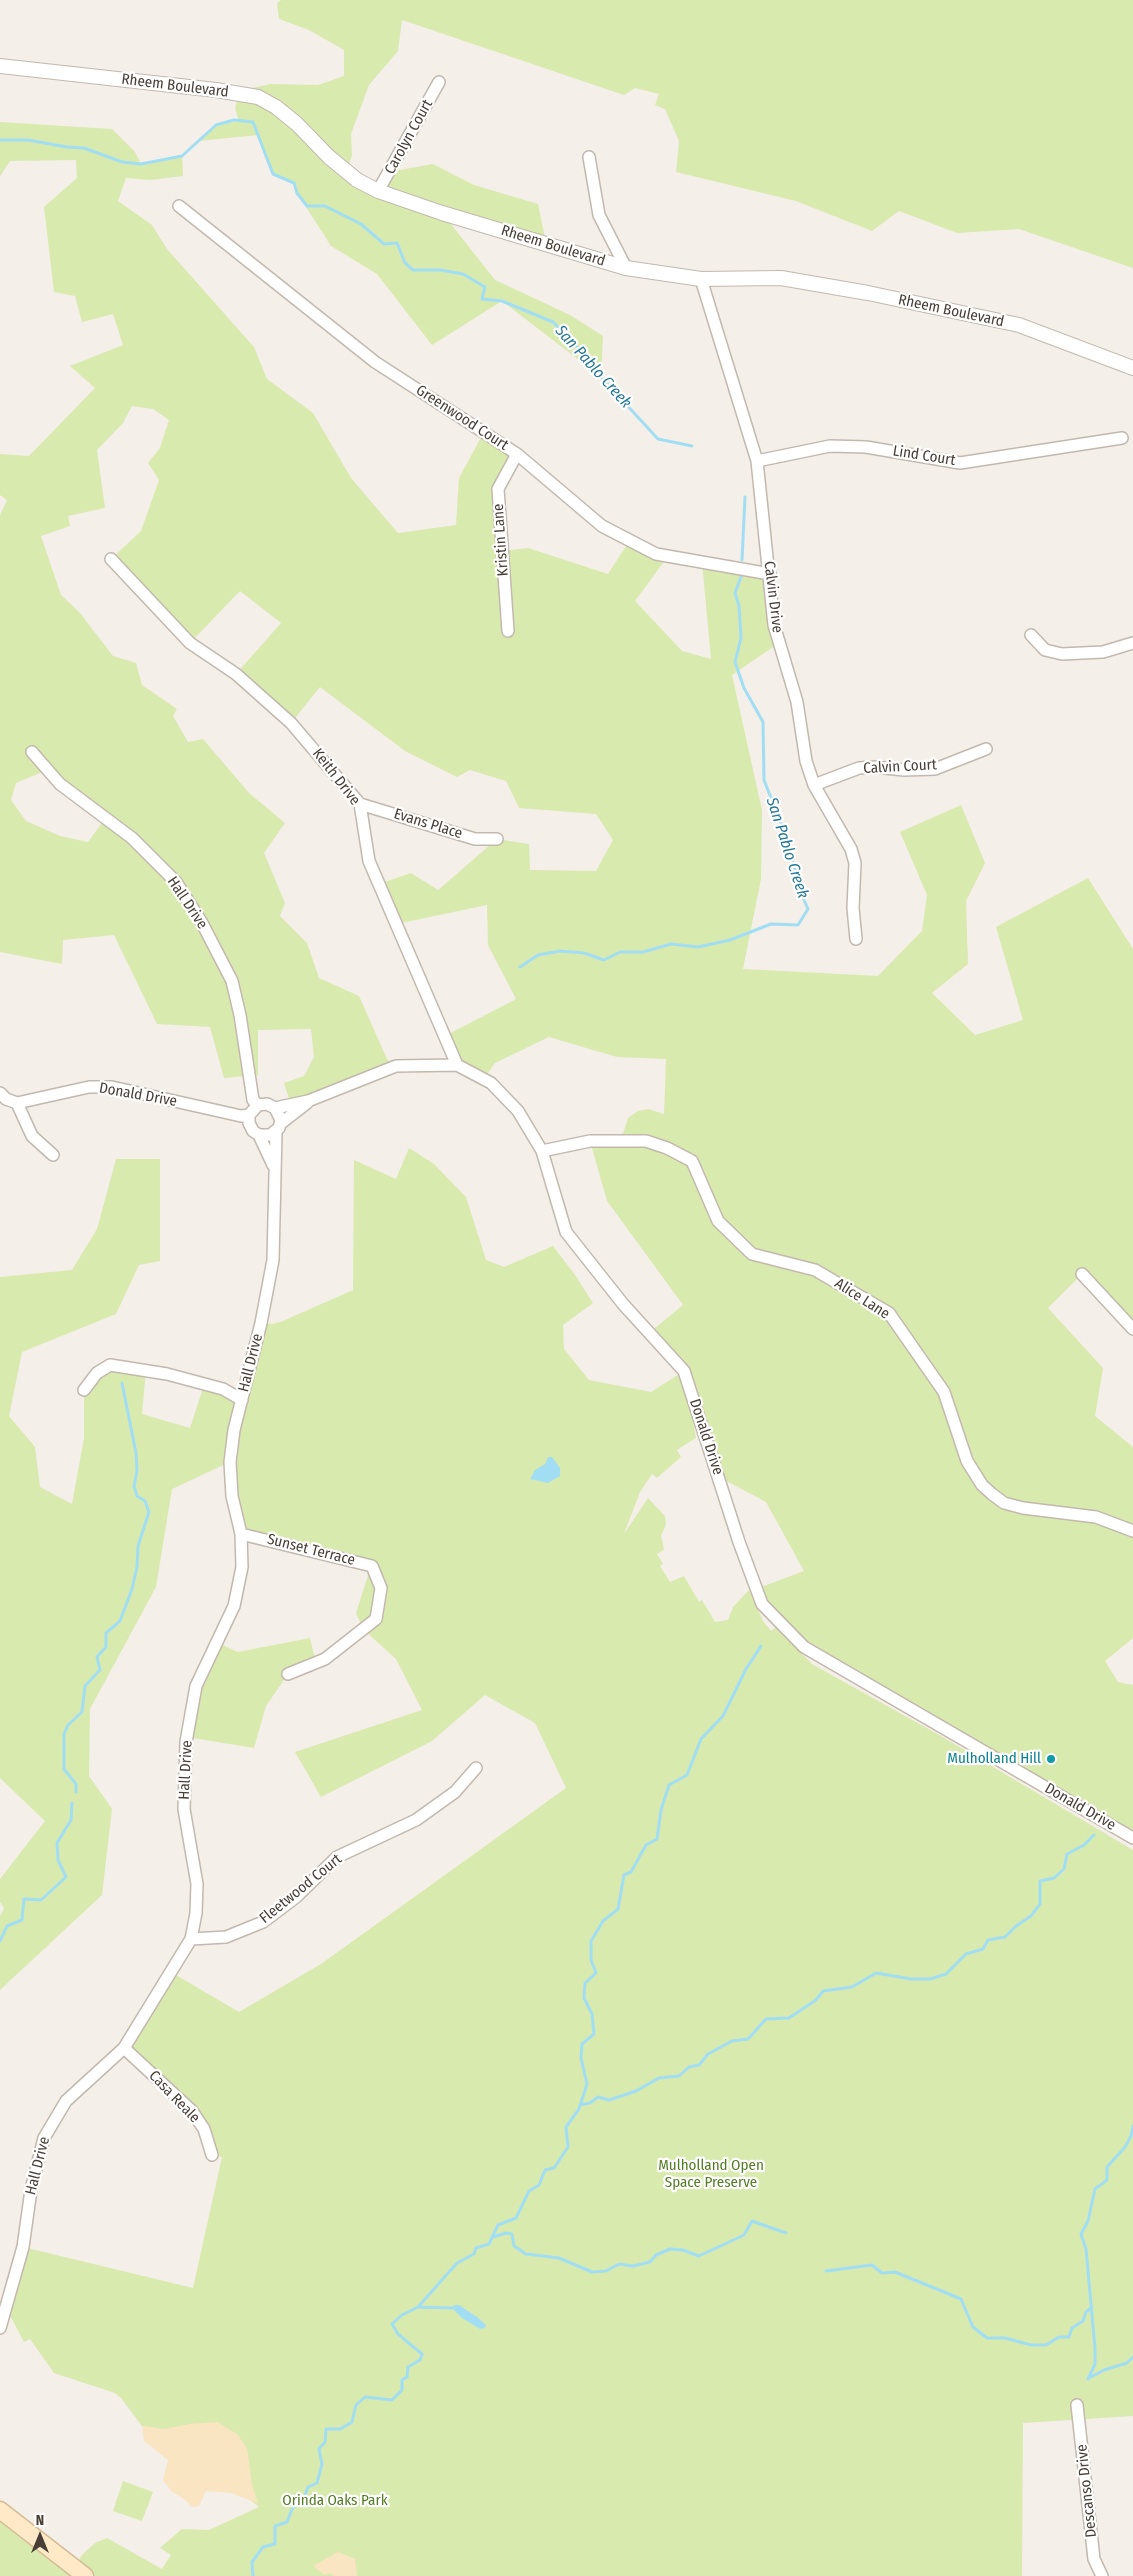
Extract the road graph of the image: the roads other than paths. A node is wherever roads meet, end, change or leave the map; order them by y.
1 (0, 66) edge
2 (439, 82) dead end
3 (589, 157) dead end
4 (378, 191) junction
5 (179, 206) dead end
6 (626, 268) junction
7 (700, 279) junction
8 (1133, 368) edge
9 (1122, 438) dead end
10 (517, 454) junction
11 (757, 461) junction
12 (111, 559) dead end
13 (770, 574) junction
14 (508, 631) dead end
15 (1032, 635) dead end
16 (1133, 643) edge
17 (986, 749) dead end
18 (32, 752) dead end
19 (814, 785) junction
20 (360, 804) junction
21 (497, 839) dead end
22 (856, 939) dead end
23 (457, 1065) junction
24 (0, 1093) edge
25 (17, 1102) junction
26 (308, 1102) junction
27 (258, 1106) junction
28 (276, 1108) junction
29 (250, 1115) junction
30 (278, 1128) junction
31 (259, 1135) junction
32 (542, 1151) junction
33 (54, 1155) dead end
34 (275, 1169) junction
35 (1082, 1274) dead end
36 (1133, 1329) edge
37 (84, 1390) dead end
38 (242, 1400) junction
39 (1133, 1531) edge
40 (241, 1534) junction
41 (288, 1674) dead end
42 (476, 1768) dead end
43 (1133, 1838) edge
44 (191, 1939) junction
45 (124, 2048) junction
46 (212, 2155) dead end
47 (0, 2328) edge
48 (1077, 2405) dead end
49 (0, 2510) edge
50 (85, 2576) edge
51 (1102, 2576) edge

1 - 4 street, Rheem Boulevard
2 - 4 street, Carolyn Court
3 - 6 street
4 - 6 street, Rheem Boulevard
5 - 10 street, Greenwood Court
6 - 7 street, Rheem Boulevard
7 - 8 street, Rheem Boulevard
7 - 11 street, Calvin Drive
9 - 11 street, Lind Court
10 - 13 street, Greenwood Court
10 - 14 street, Kristin Lane
11 - 13 street, Calvin Drive
12 - 20 street, Keith Drive
13 - 19 street, Calvin Drive
15 - 16 street
17 - 19 street, Calvin Court
18 - 27 street, Hall Drive
19 - 22 street, Calvin Drive
20 - 21 street, Evans Place
20 - 23 street, Keith Drive
23 - 26 street, Donald Drive
23 - 32 street, Donald Drive
24 - 25 street
25 - 29 street, Donald Drive
25 - 33 street
26 - 28 street, Donald Drive
26 - 30 street, Donald Drive
27 - 28 street
27 - 29 street
28 - 30 street
29 - 31 street
30 - 31 street
30 - 34 street, Hall Drive
31 - 34 street, Hall Drive
32 - 39 street, Alice Lane
32 - 43 street, Donald Drive
34 - 38 street, Hall Drive
35 - 36 street
37 - 38 street
38 - 40 street, Hall Drive
40 - 41 street, Sunset Terrace
40 - 44 street, Hall Drive
42 - 44 street, Fleetwood Court
44 - 45 street, Hall Drive
45 - 46 street, Casa Reale
45 - 47 street, Hall Drive
48 - 51 street, Descanso Drive
49 - 50 main road

